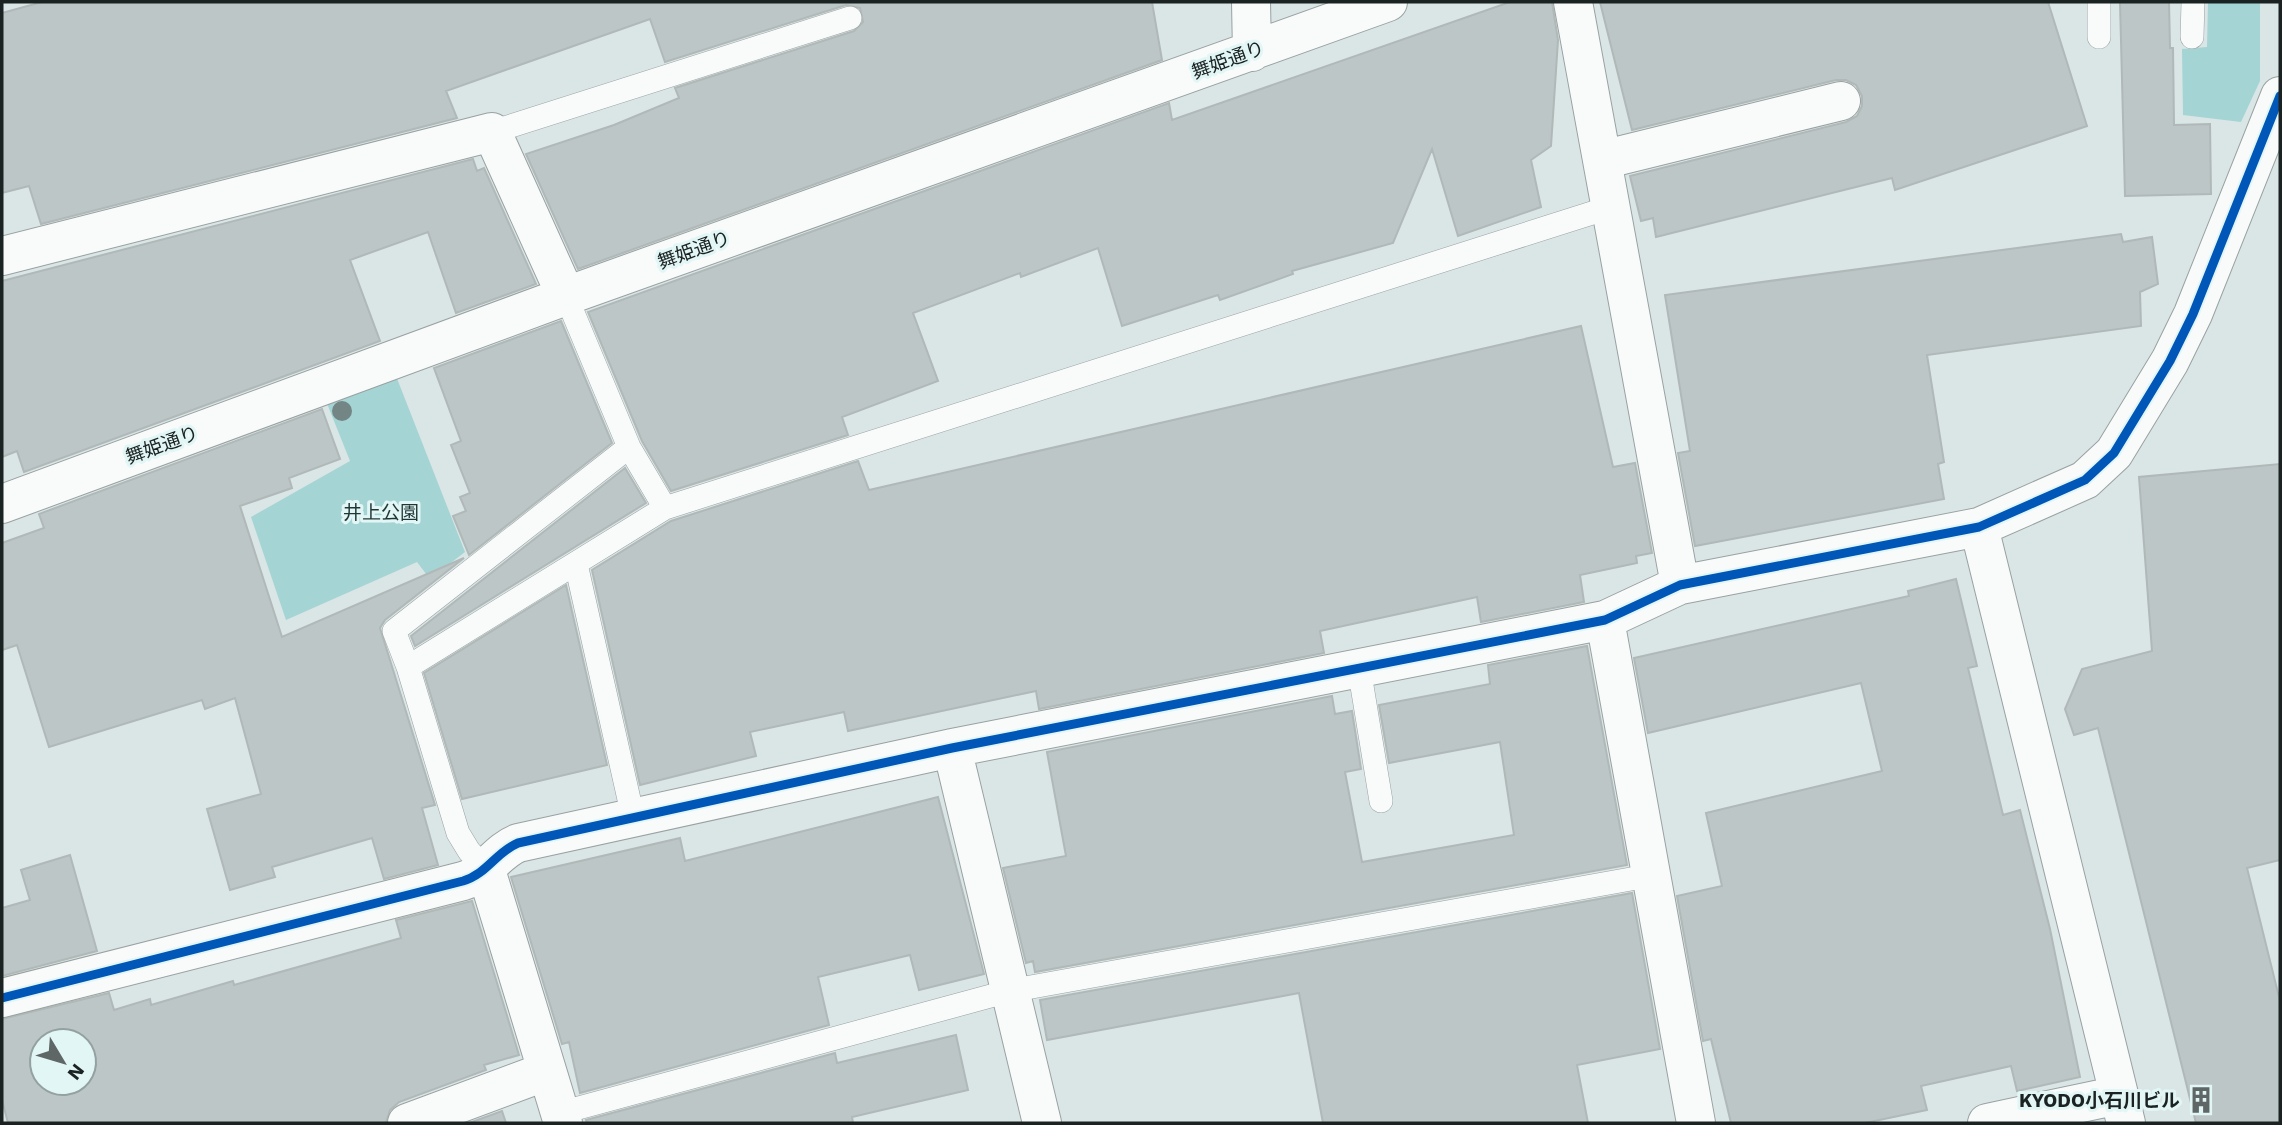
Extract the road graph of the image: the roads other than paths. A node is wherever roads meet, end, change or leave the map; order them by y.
1 (1251, 2) edge
2 (1388, 2) edge
3 (1573, 2) edge
4 (2099, 2) edge
5 (2193, 2) edge
6 (850, 18) dead end
7 (2099, 37) dead end
8 (2192, 37) dead end
9 (1252, 52) junction
10 (1841, 102) dead end
11 (2278, 107) edge
12 (492, 132) junction
13 (1602, 160) junction
14 (1611, 208) junction
15 (2, 256) edge
16 (566, 296) junction
17 (629, 446) junction
18 (2, 504) edge
19 (665, 508) junction
20 (1979, 527) junction
21 (576, 564) junction
22 (1680, 585) junction
23 (1605, 620) junction
24 (408, 667) junction
25 (1359, 667) junction
26 (952, 748) junction
27 (1381, 801) dead end
28 (633, 817) junction
29 (486, 870) junction
30 (1653, 875) junction
31 (1009, 991) junction
32 (2, 998) edge
33 (547, 1072) junction
34 (2122, 1109) edge
35 (562, 1118) edge
36 (407, 1123) edge
37 (1042, 1123) edge
38 (1696, 1123) edge
39 (1987, 1123) edge

1 - 9 street
2 - 9 street, 舞姫通り
3 - 13 street
4 - 7 lane
5 - 8 lane
6 - 12 lane
9 - 16 street, 舞姫通り
10 - 13 street
11 - 20 street
12 - 15 street
12 - 16 street
13 - 14 street
14 - 19 lane
14 - 22 street
16 - 17 lane
16 - 18 street, 舞姫通り
17 - 19 lane
17 - 24 lane
19 - 21 lane
20 - 22 street
20 - 34 street
21 - 24 lane
21 - 28 lane
22 - 23 street
23 - 25 street
23 - 30 street
24 - 29 lane
25 - 26 street
25 - 27 lane
26 - 28 street
26 - 31 street
28 - 29 street
29 - 32 street
29 - 33 street
30 - 31 lane
30 - 38 street
31 - 35 lane
31 - 37 street
33 - 35 street
33 - 36 street
34 - 39 street

